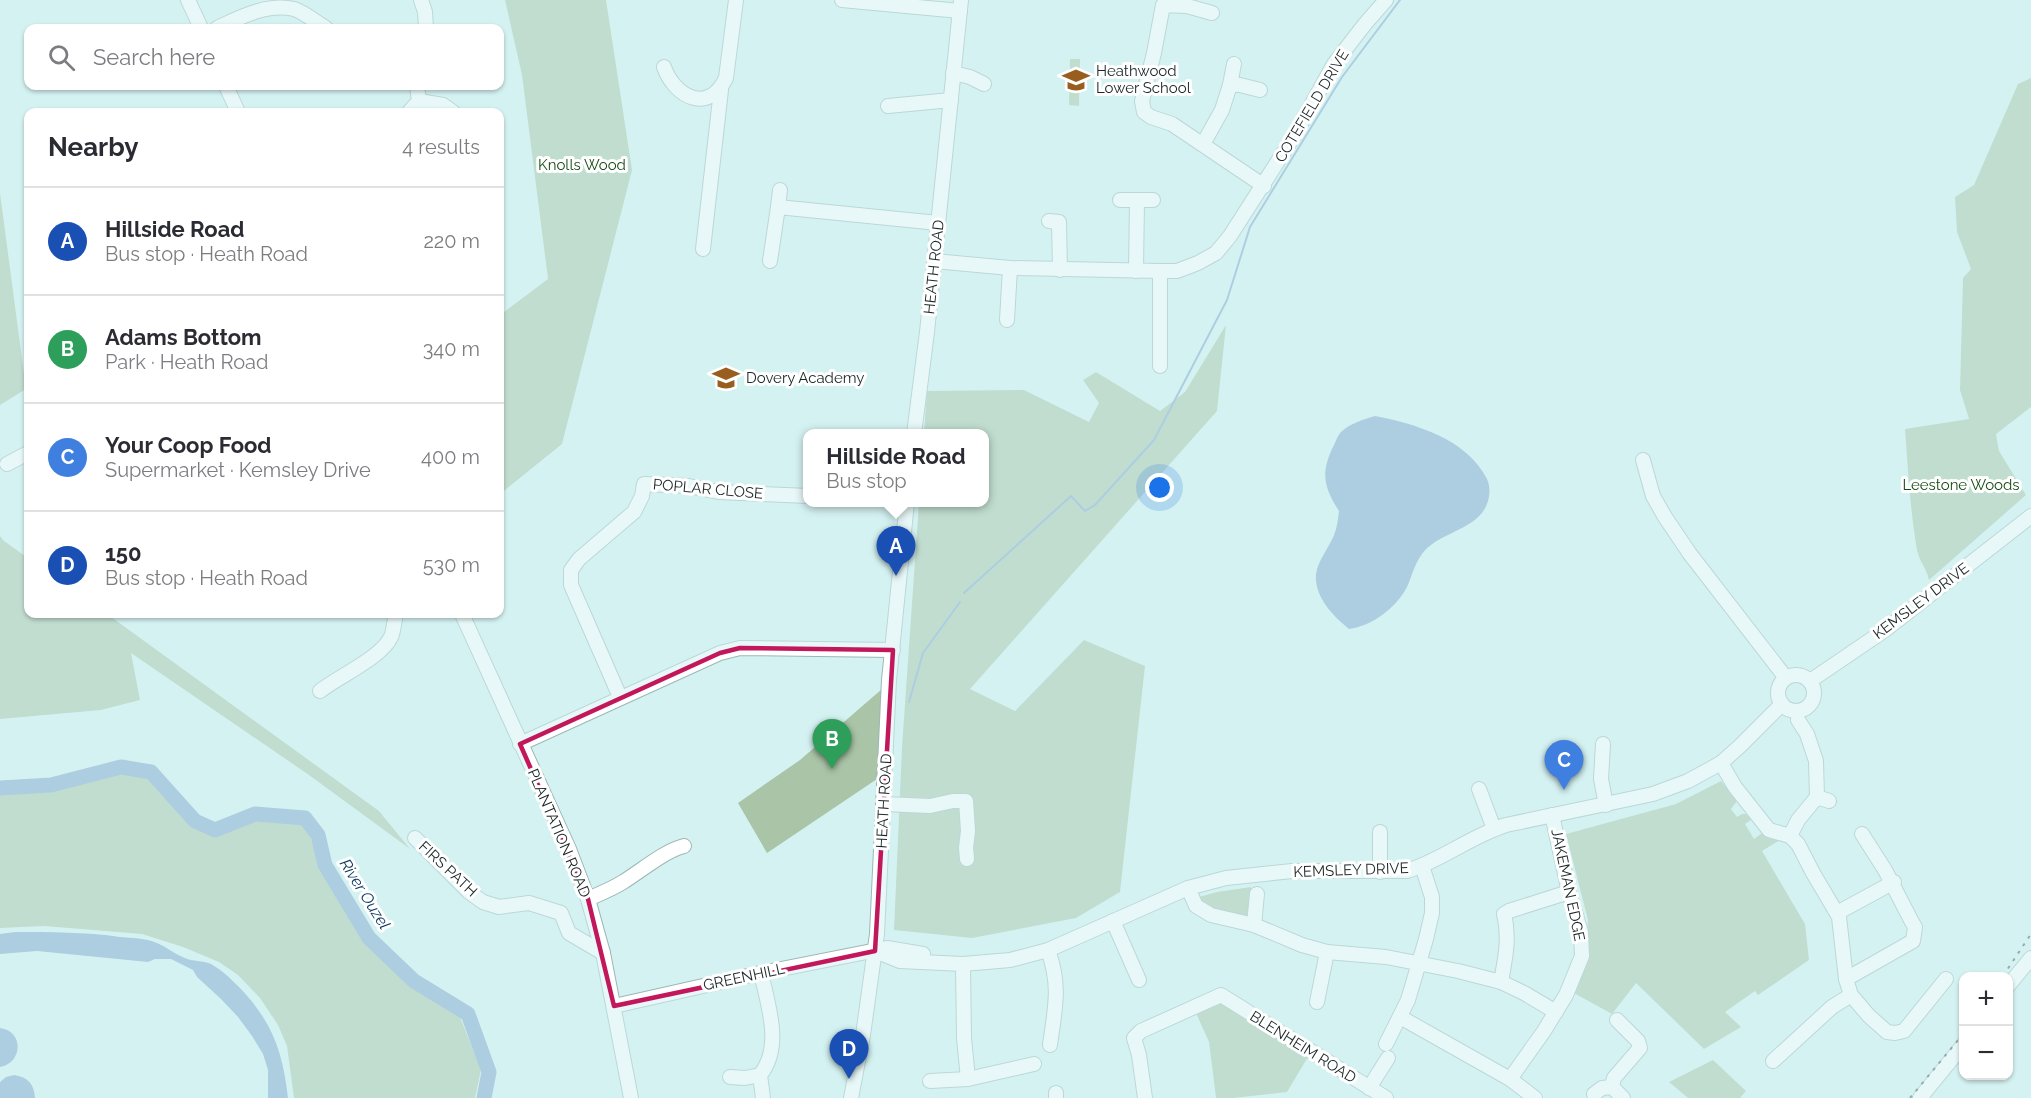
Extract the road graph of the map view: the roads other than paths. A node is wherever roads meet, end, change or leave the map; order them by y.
1 (188, 0) edge
2 (421, 0) edge
3 (736, 0) edge
4 (842, 0) edge
5 (1386, 0) edge
6 (1162, 3) edge
7 (960, 5) edge
8 (1212, 13) dead end
9 (199, 24) edge
10 (226, 24) edge
11 (319, 24) edge
12 (426, 24) edge
13 (1234, 64) dead end
14 (664, 67) dead end
15 (953, 72) junction
16 (984, 84) dead end
17 (1230, 85) junction
18 (228, 90) edge
19 (418, 90) edge
20 (721, 90) junction
21 (1260, 90) dead end
22 (951, 100) junction
23 (419, 101) junction
24 (888, 106) dead end
25 (236, 108) edge
26 (413, 108) edge
27 (447, 108) edge
28 (1203, 144) junction
29 (1264, 186) junction
30 (780, 190) dead end
31 (1120, 200) dead end
32 (1137, 200) junction
33 (1153, 200) dead end
34 (778, 207) junction
35 (1060, 221) dead end
36 (938, 224) junction
37 (703, 249) dead end
38 (770, 261) dead end
39 (934, 261) junction
40 (1010, 268) junction
41 (1060, 270) junction
42 (1136, 271) junction
43 (1160, 271) junction
44 (1007, 320) dead end
45 (1160, 366) dead end
46 (915, 429) edge
47 (24, 455) edge
48 (1643, 460) dead end
49 (7, 464) dead end
50 (803, 496) edge
51 (907, 507) edge
52 (2031, 516) edge
53 (395, 618) edge
54 (464, 618) edge
55 (893, 650) junction
56 (1786, 678) junction
57 (1810, 681) junction
58 (320, 692) dead end
59 (620, 697) junction
60 (1782, 704) junction
61 (1798, 720) dead end
62 (520, 744) junction
63 (1603, 744) dead end
64 (1720, 763) junction
65 (1479, 789) dead end
66 (884, 804) junction
67 (1606, 805) junction
68 (1552, 815) junction
69 (1494, 829) junction
70 (1380, 832) dead end
71 (1862, 834) dead end
72 (1790, 836) junction
73 (415, 838) dead end
74 (684, 846) dead end
75 (967, 859) dead end
76 (1225, 864) dead end
77 (1422, 866) junction
78 (1380, 872) junction
79 (1226, 878) junction
80 (1893, 883) junction
81 (1188, 888) junction
82 (1569, 892) junction
83 (1257, 894) dead end
84 (588, 899) junction
85 (1837, 912) junction
86 (1113, 921) junction
87 (1254, 925) junction
88 (1048, 950) junction
89 (875, 951) junction
90 (1327, 952) junction
91 (603, 953) junction
92 (2031, 958) edge
93 (1420, 963) junction
94 (963, 964) junction
95 (760, 973) junction
96 (1139, 980) dead end
97 (1846, 980) junction
98 (1946, 980) dead end
99 (2013, 980) edge
100 (1501, 982) junction
101 (1851, 995) junction
102 (1317, 1002) dead end
103 (614, 1006) junction
104 (1556, 1012) junction
105 (1400, 1017) junction
106 (1617, 1020) dead end
107 (1050, 1045) dead end
108 (1959, 1050) edge
109 (1773, 1060) dead end
110 (1034, 1064) dead end
111 (760, 1075) junction
112 (730, 1077) dead end
113 (968, 1079) junction
114 (1510, 1079) junction
115 (930, 1081) dead end
116 (1612, 1087) junction
117 (1369, 1088) junction
118 (1594, 1094) dead end
119 (1383, 1097) edge
120 (631, 1098) edge
121 (763, 1098) edge
122 (851, 1098) edge
123 (1145, 1098) edge
124 (1535, 1098) edge
125 (1623, 1098) edge
126 (1920, 1098) edge

1 - 9 street
2 - 12 street
3 - 20 street
4 - 7 street
5 - 29 street, COTEFIELD DRIVE
6 - 8 street
6 - 28 street
7 - 15 street, HEATH ROAD
10 - 11 street
13 - 17 street
14 - 20 street
15 - 16 street
15 - 22 street, HEATH ROAD
17 - 21 street
17 - 28 street
18 - 25 street
19 - 23 street
20 - 37 street
22 - 24 street
22 - 36 street, HEATH ROAD
23 - 26 street
23 - 27 street
28 - 29 street
29 - 43 street, COTEFIELD DRIVE
30 - 34 street
31 - 32 street
32 - 33 street
32 - 42 street
34 - 36 street
34 - 38 street
35 - 41 street
36 - 39 street, HEATH ROAD
39 - 40 street, COTEFIELD DRIVE
39 - 46 street, HEATH ROAD
40 - 41 street, COTEFIELD DRIVE
40 - 44 street
41 - 42 street, COTEFIELD DRIVE
42 - 43 street, COTEFIELD DRIVE
43 - 45 street
47 - 49 street
48 - 56 street
50 - 59 street, POPLAR CLOSE
51 - 55 street, HEATH ROAD
52 - 57 street, KEMSLEY DRIVE
53 - 58 street
54 - 62 street, PLANTATION ROAD
55 - 59 street
55 - 66 street, HEATH ROAD
56 - 57 street
56 - 60 street
57 - 60 street
59 - 62 street
60 - 64 street, KEMSLEY DRIVE
61 - 72 street
62 - 84 street, PLANTATION ROAD
63 - 67 street
64 - 67 street, KEMSLEY DRIVE
64 - 72 street
65 - 69 street
66 - 75 street
66 - 89 street, HEATH ROAD
67 - 68 street, KEMSLEY DRIVE
68 - 69 street, KEMSLEY DRIVE
68 - 82 street, JAKEMAN EDGE
69 - 77 street, KEMSLEY DRIVE
70 - 78 street
71 - 80 street
72 - 85 street
73 - 91 street, FIRS PATH
74 - 84 street
76 - 79 street
77 - 78 street, KEMSLEY DRIVE
77 - 93 street
78 - 79 street, KEMSLEY DRIVE
79 - 81 street, KEMSLEY DRIVE
80 - 85 street
80 - 97 street
81 - 86 street, KEMSLEY DRIVE
81 - 87 street
82 - 100 street
82 - 104 street, JAKEMAN EDGE
83 - 87 street
84 - 91 street, PLANTATION ROAD
85 - 97 street
86 - 88 street, KEMSLEY DRIVE
86 - 96 street
87 - 90 street
88 - 94 street, KEMSLEY DRIVE
88 - 107 street
89 - 94 street, KEMSLEY DRIVE
89 - 95 street, GREENHILL
89 - 122 street, HEATH ROAD
90 - 93 street
90 - 102 street
91 - 103 street, PLANTATION ROAD
92 - 99 street
93 - 100 street
93 - 105 street
94 - 113 street
95 - 103 street, GREENHILL
95 - 111 street
97 - 101 street
98 - 101 street
100 - 104 street
101 - 109 street
103 - 120 street, PLANTATION ROAD
104 - 114 street, JAKEMAN EDGE
105 - 114 street
105 - 117 street
106 - 116 street
108 - 126 street
110 - 113 street
111 - 112 street
111 - 121 street
113 - 115 street
114 - 124 street
116 - 118 street
116 - 125 street
117 - 119 street, BLENHEIM ROAD
117 - 123 street, BLENHEIM ROAD

